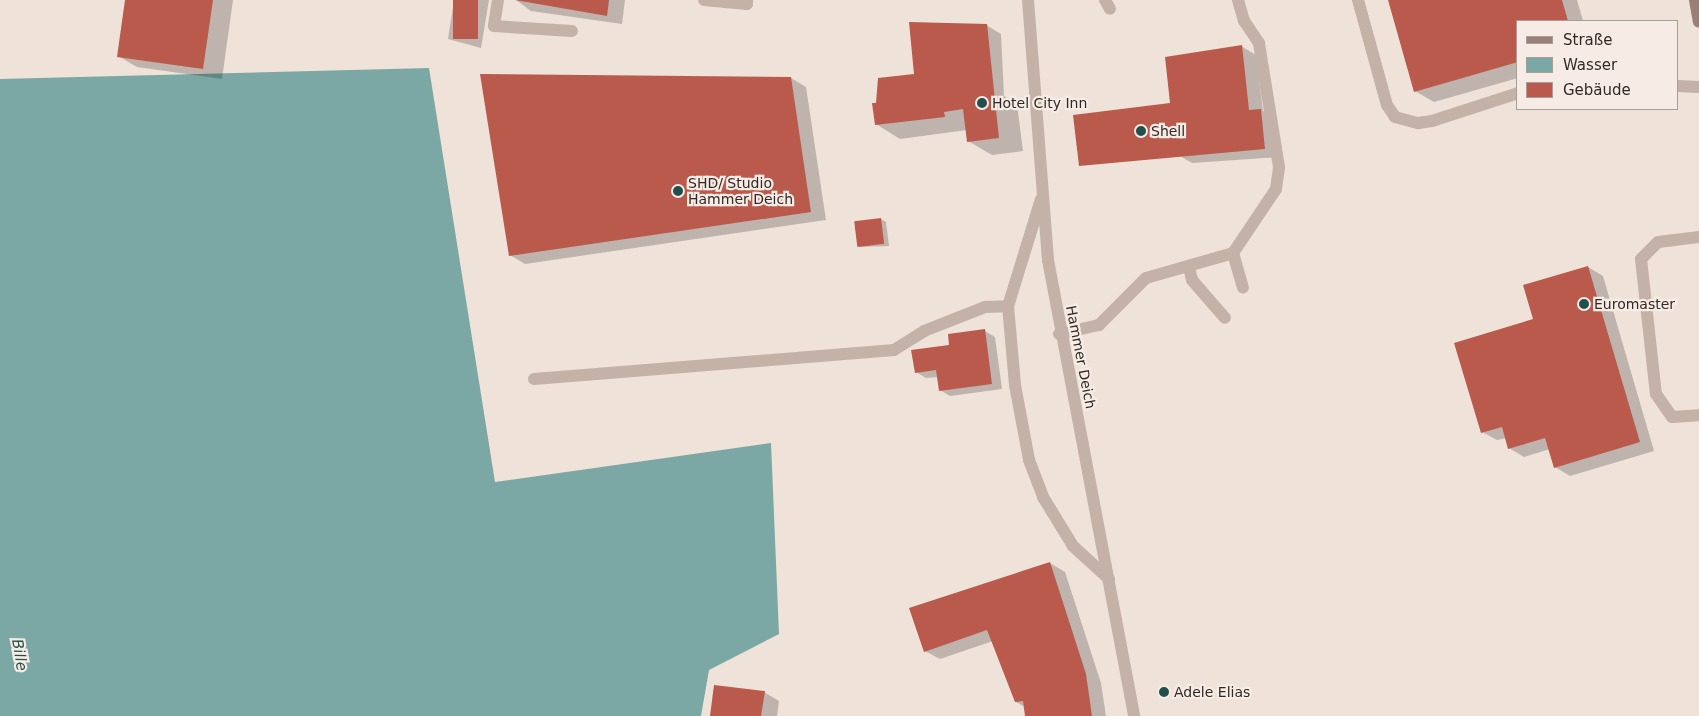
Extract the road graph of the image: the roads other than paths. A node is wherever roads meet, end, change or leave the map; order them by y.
1 (498, 0) edge
2 (704, 0) edge
3 (747, 0) edge
4 (1028, 0) edge
5 (1238, 0) edge
6 (1358, 0) edge
7 (1696, 0) edge
8 (1699, 22) edge
9 (572, 31) dead end
10 (1679, 86) edge
11 (1699, 87) edge
12 (1516, 94) edge
13 (1041, 199) junction
14 (1699, 237) edge
15 (1233, 253) junction
16 (1189, 267) junction
17 (1243, 288) dead end
18 (1008, 306) junction
19 (1225, 318) dead end
20 (1059, 334) junction
21 (534, 379) dead end
22 (1699, 415) edge
23 (1109, 579) junction
24 (1134, 716) edge

1 - 9 street
2 - 3 street
4 - 13 street, Hammer Deich
5 - 15 street
6 - 12 street
7 - 8 main road
10 - 11 street
13 - 18 street
13 - 20 street, Hammer Deich
14 - 22 street
15 - 16 street
15 - 17 street
16 - 19 street
16 - 20 street
18 - 21 street
18 - 23 street
20 - 23 street, Hammer Deich
23 - 24 street, Hammer Deich

